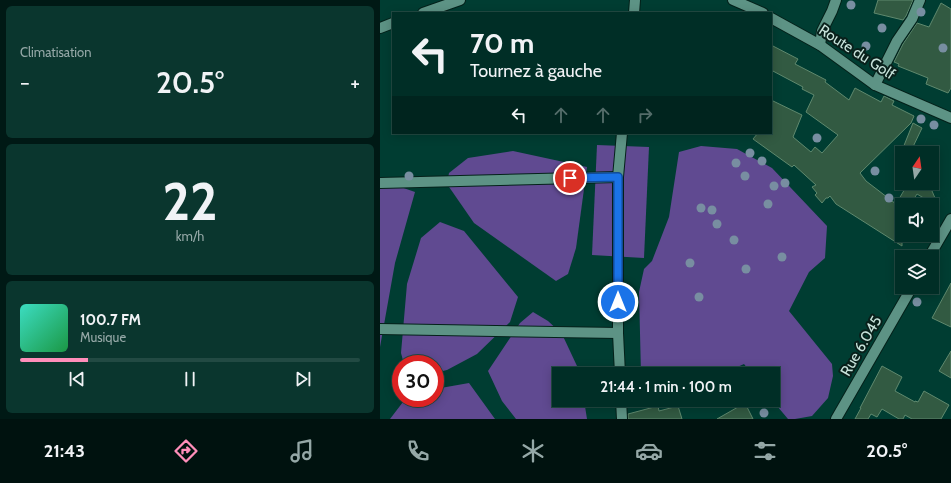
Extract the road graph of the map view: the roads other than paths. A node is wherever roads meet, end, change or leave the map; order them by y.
1 (460, 0) edge
2 (635, 0) edge
3 (733, 0) edge
4 (836, 0) edge
5 (920, 0) edge
6 (426, 12) edge
7 (634, 12) edge
8 (761, 12) edge
9 (772, 19) edge
10 (392, 23) edge
11 (380, 28) edge
12 (820, 45) junction
13 (875, 85) junction
14 (951, 118) edge
15 (622, 134) edge
16 (618, 177) junction
17 (380, 183) edge
18 (951, 219) edge
19 (933, 250) edge
20 (908, 294) edge
21 (380, 329) edge
22 (618, 333) junction
23 (620, 367) edge
24 (621, 407) edge
25 (622, 419) edge
26 (836, 419) edge

1 - 6 street
2 - 7 street
3 - 8 street
4 - 12 street
5 - 13 street
9 - 12 street, Route du Golf
10 - 11 street
12 - 13 street, Route du Golf
13 - 14 street, Route du Golf
15 - 16 street
16 - 17 street
16 - 22 street
18 - 19 street
20 - 26 street, Rue 6.045
21 - 22 street
22 - 23 street
24 - 25 street

